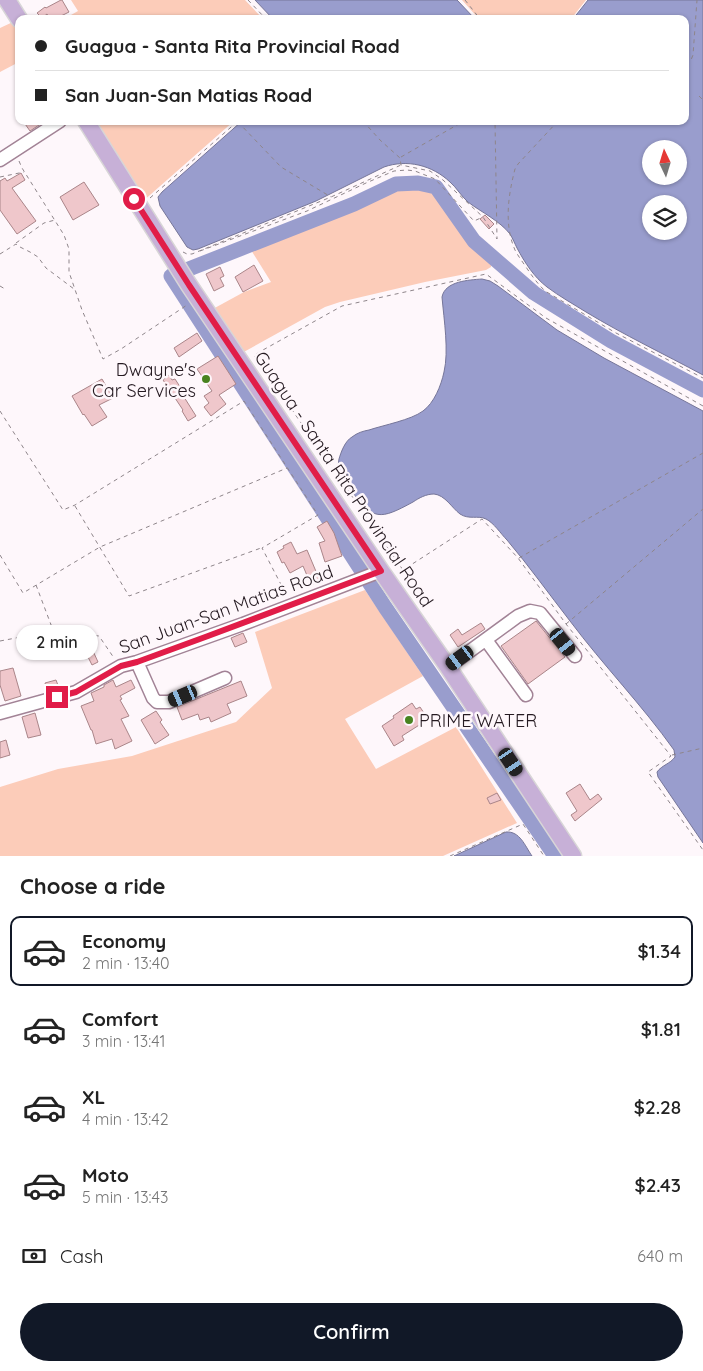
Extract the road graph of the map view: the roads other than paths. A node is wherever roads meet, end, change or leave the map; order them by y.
1 (7, 0) edge
2 (0, 3) edge
3 (17, 15) edge
4 (54, 125) edge
5 (89, 125) edge
6 (0, 160) edge
7 (377, 573) junction
8 (486, 640) junction
9 (575, 656) dead end
10 (137, 662) junction
11 (448, 667) junction
12 (225, 678) dead end
13 (526, 695) dead end
14 (0, 714) edge
15 (573, 856) edge

1 - 2 street
1 - 3 main road
4 - 6 street
5 - 7 main road, Guagua - Santa Rita Provincial Road
7 - 10 street, San Juan-San Matias Road
7 - 11 main road, Guagua - Santa Rita Provincial Road
8 - 9 street
8 - 11 street
8 - 13 street
10 - 12 street
10 - 14 street, San Juan-San Matias Road
11 - 15 main road, Guagua - Santa Rita Provincial Road

